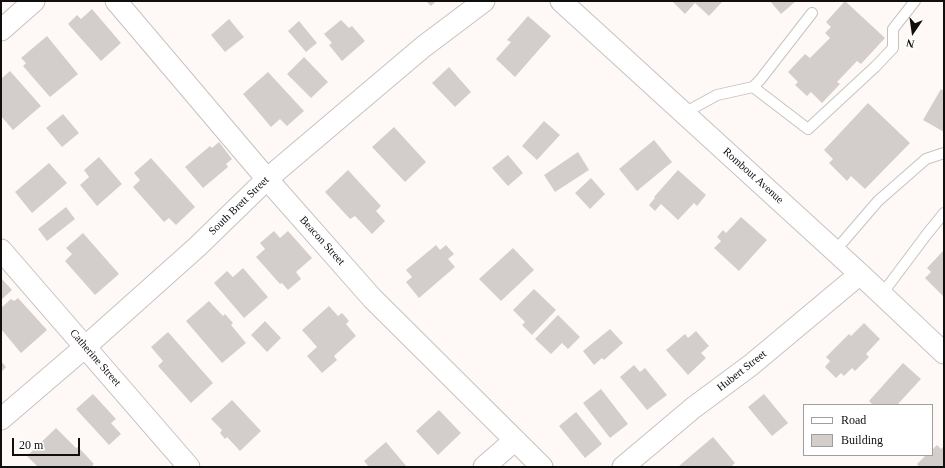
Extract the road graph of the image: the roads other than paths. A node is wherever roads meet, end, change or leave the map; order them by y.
1 (34, 1) edge
2 (116, 1) edge
3 (484, 1) edge
4 (561, 1) edge
5 (915, 1) edge
6 (812, 14) dead end
7 (1, 30) edge
8 (753, 87) junction
9 (684, 113) junction
10 (944, 153) edge
11 (267, 179) junction
12 (944, 213) edge
13 (1, 250) edge
14 (835, 251) junction
15 (860, 274) junction
16 (882, 294) junction
17 (86, 347) junction
18 (944, 352) edge
19 (1, 419) edge
20 (515, 440) junction
21 (189, 467) edge
22 (484, 467) edge
23 (542, 467) edge
24 (623, 467) edge

1 - 7 street
2 - 11 street, Beacon Street
3 - 11 street, South Brett Street
4 - 9 street, Rombout Avenue
5 - 8 lane
6 - 8 lane
8 - 9 lane
9 - 14 street, Rombout Avenue
10 - 14 lane
11 - 17 street, South Brett Street
11 - 20 street, Beacon Street
12 - 16 lane
13 - 17 street, Catherine Street
14 - 15 street, Rombout Avenue
15 - 16 street, Rombout Avenue
15 - 24 street, Hubert Street
16 - 18 street, Rombout Avenue
17 - 19 street, South Brett Street
17 - 21 street, Catherine Street
20 - 22 street
20 - 23 street, Beacon Street

